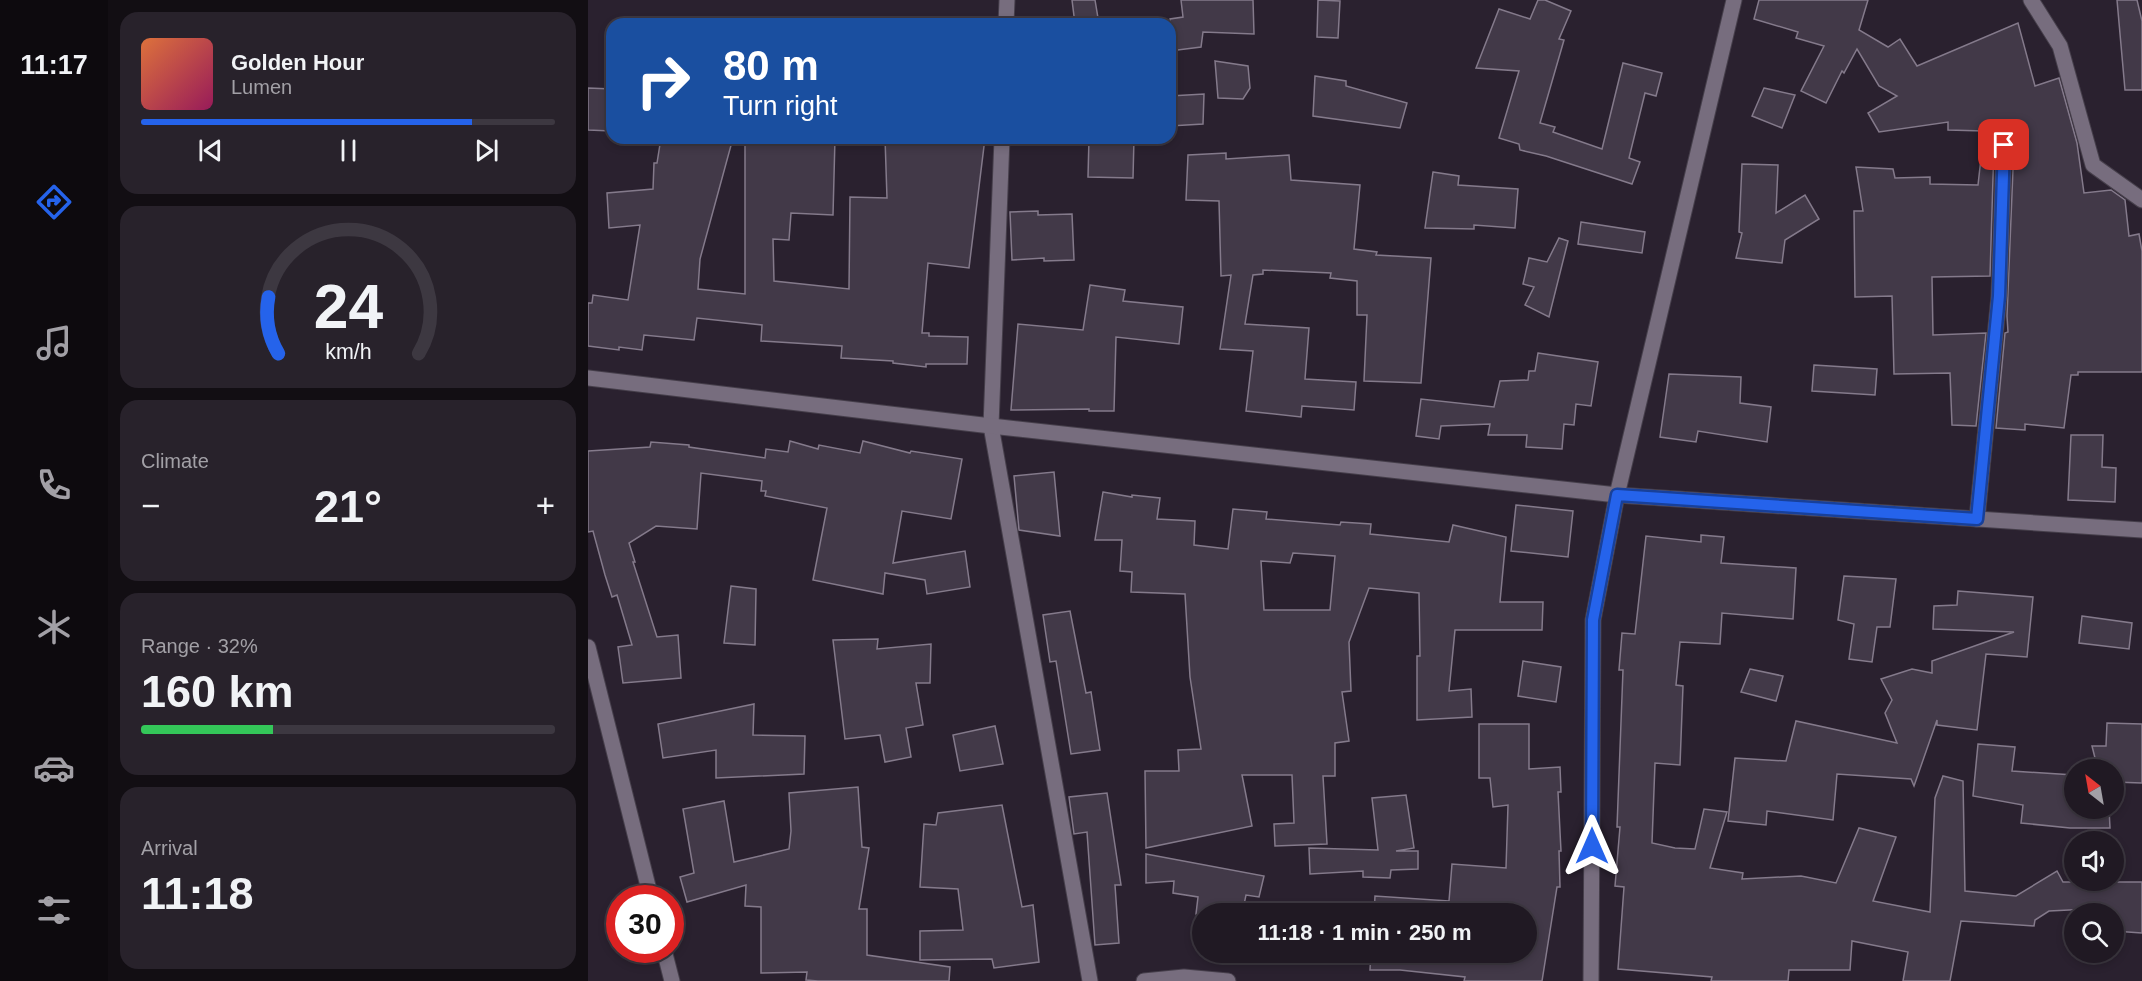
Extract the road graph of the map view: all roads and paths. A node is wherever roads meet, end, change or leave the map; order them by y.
1 (1007, 0) edge
2 (1734, 0) edge
3 (2031, 0) edge
4 (1006, 18) edge
5 (1002, 144) edge
6 (2004, 145) dead end
7 (2142, 200) edge
8 (588, 378) edge
9 (991, 426) junction
10 (1617, 495) junction
11 (1977, 519) junction
12 (2142, 530) edge
13 (588, 647) edge
14 (648, 885) edge
15 (667, 963) edge
16 (672, 981) edge
17 (1090, 981) edge
18 (1144, 981) edge
19 (1228, 981) edge
20 (1591, 981) edge

1 - 4 street
2 - 10 street
3 - 7 street
5 - 9 street
6 - 11 street
8 - 9 street
9 - 10 street
9 - 17 street
10 - 11 street
10 - 20 street
11 - 12 street
13 - 14 street
15 - 16 street
18 - 19 street

